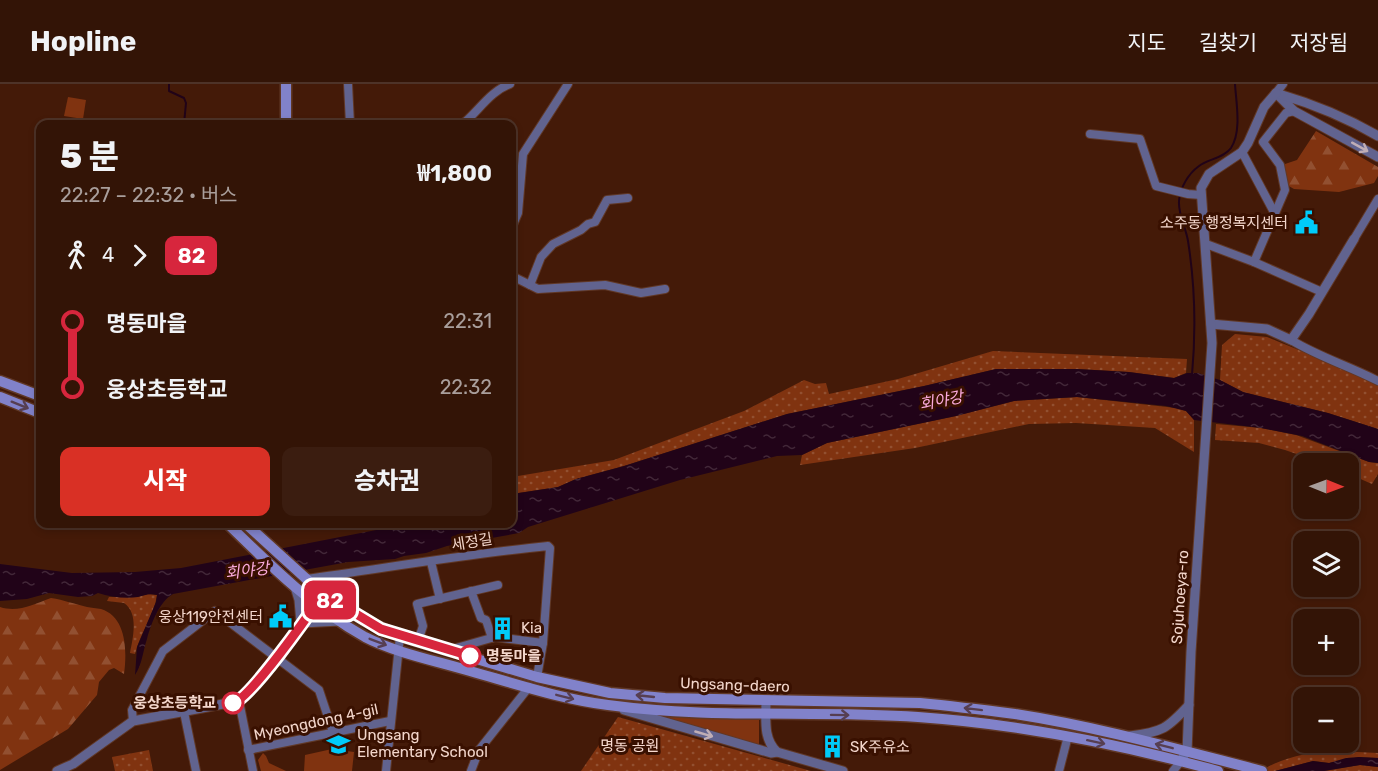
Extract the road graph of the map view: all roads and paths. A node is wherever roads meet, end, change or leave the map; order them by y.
1 (286, 84) edge
2 (348, 84) edge
3 (510, 84) edge
4 (568, 84) edge
5 (1283, 84) edge
6 (1276, 93) junction
7 (1294, 111) junction
8 (1333, 115) junction
9 (286, 120) edge
10 (350, 120) edge
11 (467, 120) edge
12 (1326, 128) junction
13 (1090, 134) dead end
14 (1378, 136) edge
15 (1242, 152) junction
16 (1378, 157) edge
17 (1201, 195) junction
18 (628, 198) dead end
19 (1378, 199) edge
20 (1275, 214) junction
21 (516, 218) edge
22 (1354, 239) joint
23 (1206, 244) junction
24 (1254, 262) junction
25 (516, 278) edge
26 (530, 285) junction
27 (665, 289) dead end
28 (1322, 292) junction
29 (1211, 324) junction
30 (1291, 340) junction
31 (0, 381) edge
32 (1378, 381) edge
33 (36, 394) edge
34 (0, 397) edge
35 (36, 411) edge
36 (232, 528) edge
37 (250, 528) edge
38 (431, 562) junction
39 (305, 579) junction
40 (498, 585) dead end
41 (295, 587) junction
42 (471, 591) junction
43 (323, 594) junction
44 (440, 598) junction
45 (316, 604) junction
46 (340, 621) junction
47 (301, 623) junction
48 (400, 636) junction
49 (492, 638) junction
50 (418, 641) junction
51 (543, 644) junction
52 (398, 649) junction
53 (449, 650) junction
54 (277, 658) junction
55 (537, 677) junction
56 (529, 687) junction
57 (239, 701) junction
58 (766, 701) junction
59 (608, 705) junction
60 (1189, 705) junction
61 (184, 712) junction
62 (766, 714) junction
63 (782, 714) junction
64 (390, 721) junction
65 (134, 722) junction
66 (333, 732) junction
67 (767, 736) junction
68 (1068, 736) junction
69 (1125, 737) junction
70 (248, 750) junction
71 (777, 752) junction
72 (1184, 756) junction
73 (74, 767) edge
74 (57, 771) edge
75 (196, 771) edge
76 (253, 771) edge
77 (386, 771) edge
78 (471, 771) edge
79 (843, 771) edge
80 (1059, 771) edge
81 (1173, 771) edge
82 (1218, 771) edge
83 (1262, 771) edge

1 - 9 main road
2 - 10 street
3 - 11 street
4 - 21 street
5 - 6 street
6 - 7 street
6 - 8 street
6 - 15 street
7 - 12 street
7 - 20 street
8 - 12 street
8 - 14 street
12 -> 16 street
13 - 17 street
15 - 17 street
15 - 20 street
17 - 23 street
18 - 26 street
19 - 22 street
20 - 24 street
22 - 28 street
23 - 24 street
23 - 29 street
24 - 28 street
25 - 26 street
26 - 27 street
28 - 30 street
29 - 30 street
29 - 60 street, Sojuhoeya-ro
30 - 32 street
31 - 33 main road
34 -> 35 main road
36 - 41 main road, Ungsang-daero
37 - 39 main road, Ungsang-daero
38 - 39 street, 세정길
38 - 44 street
38 - 51 street, 세정길
39 - 43 main road, Ungsang-daero
40 - 42 street
41 - 45 main road, Ungsang-daero
41 - 47 street
42 - 44 street
42 - 49 street
43 - 45 street
43 - 48 main road, Ungsang-daero
44 - 50 street
45 - 46 main road, Ungsang-daero
45 - 47 street
46 - 47 street
46 -> 52 main road, Ungsang-daero
47 - 54 street
48 - 50 main road, Ungsang-daero
48 - 52 street
49 - 51 street
49 - 53 street
50 - 53 main road, Ungsang-daero
51 - 55 street, 세정길
52 - 56 main road, Ungsang-daero
52 - 64 street
53 - 55 main road, Ungsang-daero
54 - 57 street
54 - 65 street
54 - 66 street
58 -> 55 main road, Ungsang-daero
56 -> 59 main road, Ungsang-daero
56 - 78 street
57 - 61 street
57 - 70 street, Myeongdong 4-gil
58 - 62 street
69 -> 58 main road, Ungsang-daero
59 - 62 main road, Ungsang-daero
59 -> 71 street
60 - 69 street
60 - 72 street, Sojuhoeya-ro
61 - 65 street
61 - 75 street
62 - 63 main road, Ungsang-daero
62 - 67 street
63 - 67 street
63 -> 68 main road, Ungsang-daero
64 - 66 street, Myeongdong 4-gil
64 - 77 street
65 - 73 street
66 - 70 street, Myeongdong 4-gil
67 - 71 street
68 -> 72 main road, Ungsang-daero
68 - 80 street
72 -> 69 main road, Ungsang-daero
70 - 76 street, Myeongdong 4-gil
71 - 79 street
72 - 81 street
72 - 82 main road, Ungsang-daero
72 - 83 main road, Ungsang-daero
73 - 74 street

